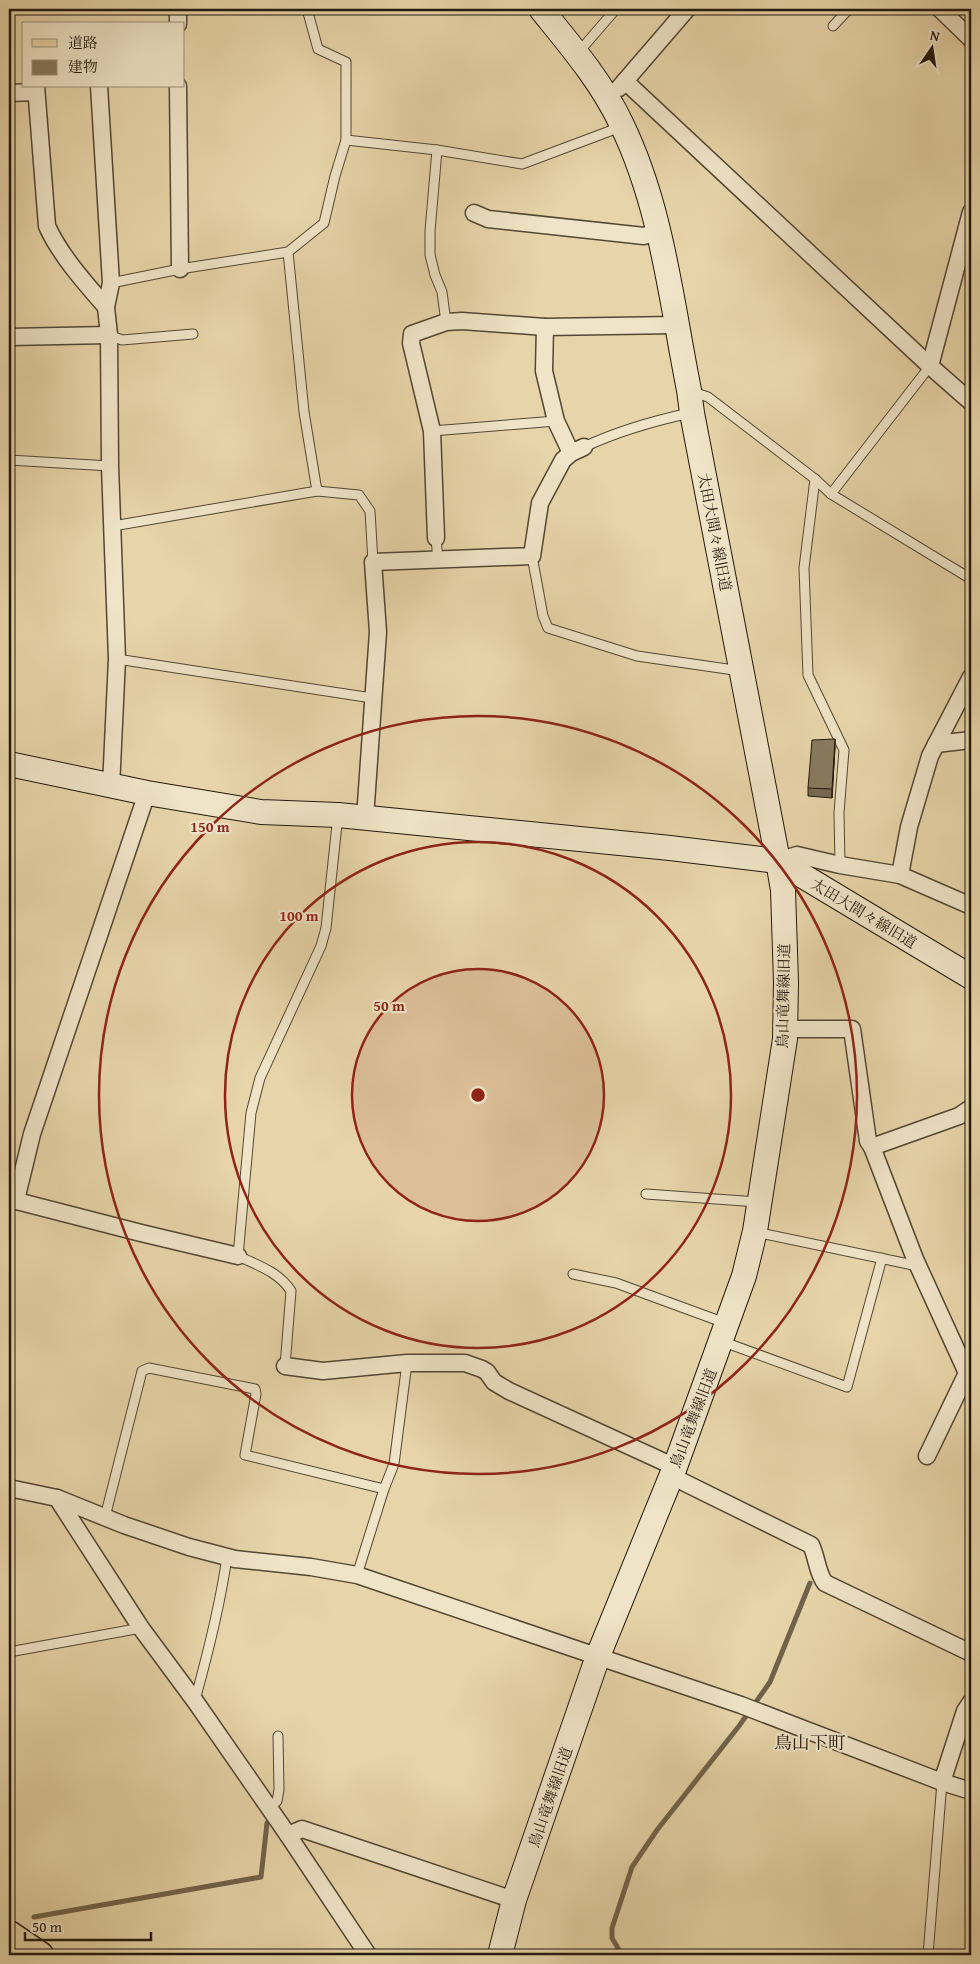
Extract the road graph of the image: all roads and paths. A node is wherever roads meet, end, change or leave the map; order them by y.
1 (178, 9) edge
2 (307, 9) edge
3 (541, 9) edge
4 (616, 9) edge
5 (687, 9) edge
6 (849, 9) edge
7 (940, 9) edge
8 (178, 22) edge
9 (833, 26) dead end
10 (971, 39) edge
11 (577, 54) junction
12 (625, 81) junction
13 (99, 88) edge
14 (178, 88) edge
15 (36, 89) edge
16 (9, 92) edge
17 (610, 102) junction
18 (621, 123) junction
19 (346, 140) junction
20 (437, 150) junction
21 (971, 212) edge
22 (474, 213) dead end
23 (659, 231) junction
24 (288, 252) junction
25 (180, 269) junction
26 (112, 283) junction
27 (106, 307) junction
28 (446, 322) junction
29 (676, 325) junction
30 (545, 326) junction
31 (193, 334) dead end
32 (109, 335) junction
33 (9, 337) edge
34 (930, 366) junction
35 (691, 402) junction
36 (971, 402) edge
37 (556, 421) junction
38 (432, 431) junction
39 (577, 450) junction
40 (9, 460) edge
41 (110, 466) junction
42 (815, 479) junction
43 (316, 490) junction
44 (831, 494) junction
45 (113, 526) junction
46 (436, 538) joint
47 (532, 556) junction
48 (438, 561) junction
49 (373, 562) junction
50 (971, 579) edge
51 (117, 659) junction
52 (742, 672) junction
53 (971, 677) edge
54 (372, 698) junction
55 (971, 740) edge
56 (936, 744) junction
57 (9, 764) edge
58 (111, 787) junction
59 (147, 793) junction
60 (338, 815) junction
61 (365, 818) junction
62 (778, 861) junction
63 (840, 865) junction
64 (900, 875) junction
65 (971, 906) edge
66 (971, 977) edge
67 (785, 1028) junction
68 (971, 1108) edge
69 (872, 1147) junction
70 (646, 1194) dead end
71 (12, 1199) edge
72 (760, 1202) junction
73 (755, 1232) junction
74 (238, 1256) junction
75 (882, 1258) junction
76 (918, 1266) junction
77 (573, 1274) dead end
78 (725, 1333) junction
79 (407, 1363) junction
80 (285, 1366) joint
81 (927, 1456) dead end
82 (673, 1471) junction
83 (9, 1488) edge
84 (384, 1489) junction
85 (57, 1498) junction
86 (106, 1517) junction
87 (227, 1557) junction
88 (357, 1575) junction
89 (141, 1628) junction
90 (9, 1652) edge
91 (971, 1654) edge
92 (598, 1656) junction
93 (195, 1701) junction
94 (971, 1702) edge
95 (278, 1736) dead end
96 (942, 1782) junction
97 (971, 1791) edge
98 (269, 1808) junction
99 (288, 1835) junction
100 (514, 1900) junction
101 (9, 1934) edge
102 (40, 1955) edge
103 (368, 1955) edge
104 (500, 1955) edge
105 (928, 1955) edge

1 - 8 street
2 - 19 lane
3 - 11 street, 太田大間々線旧道
4 - 11 lane
5 - 12 street
6 - 9 lane
7 - 10 street
11 - 17 street, 太田大間々線旧道
12 - 17 street
12 - 34 street
13 - 26 street
14 - 25 street
15 - 16 street
15 - 27 street
17 - 18 street, 太田大間々線旧道
18 - 20 lane
18 - 23 street, 太田大間々線旧道
19 - 20 lane
19 - 24 lane
20 - 28 lane
21 - 34 street
22 - 23 street
23 - 29 street, 太田大間々線旧道
24 - 25 lane
24 - 43 lane
25 - 26 lane
26 - 27 street
27 - 32 street
28 - 30 street
28 - 38 street
29 - 30 street
29 - 35 street, 太田大間々線旧道
30 - 37 street
31 - 32 lane
32 - 33 street
32 - 41 street
34 - 36 street
34 - 44 lane
35 - 39 lane
35 - 42 lane
35 - 52 street, 太田大間々線旧道
37 - 38 lane
37 - 39 street
38 - 46 street
39 - 47 street
40 - 41 lane
41 - 45 street
42 - 44 lane
42 - 63 lane
43 - 45 lane
43 - 49 lane
44 - 50 lane
45 - 51 street
46 - 48 lane
47 - 48 street
47 - 52 lane
48 - 49 street
49 - 54 street
51 - 54 lane
51 - 58 street
52 - 62 street, 太田大間々線旧道
53 - 56 street
54 - 61 street
55 - 56 street
56 - 64 street
57 - 58 street
58 - 59 street
59 - 60 street
59 - 71 street
60 - 61 street
60 - 74 lane
61 - 62 street
62 - 63 street
62 - 66 street, 太田大間々線旧道
62 - 67 street, 鳥山竜舞線旧道
63 - 64 street
64 - 65 street
67 - 69 street
67 - 72 street, 鳥山竜舞線旧道
68 - 69 street
69 - 76 street
70 - 72 lane
71 - 74 street
72 - 73 street, 鳥山竜舞線旧道
73 - 75 lane
73 - 78 street, 鳥山竜舞線旧道
74 - 80 lane
75 - 76 lane
75 - 78 lane
76 - 81 street
77 - 78 lane
78 - 82 street, 鳥山竜舞線旧道
79 - 80 street
79 - 82 street
79 - 84 lane
82 - 91 street
82 - 92 street, 鳥山竜舞線旧道
83 - 85 street
84 - 86 lane
84 - 88 lane
85 - 86 street
85 - 89 street
86 - 87 street
87 - 88 street
87 - 93 lane
88 - 92 street
89 - 90 lane
89 - 93 street
92 - 96 street
92 - 100 street, 鳥山竜舞線旧道
93 - 98 street
94 - 96 street
95 - 98 lane
96 - 97 street
96 - 105 lane
98 - 99 street
99 - 100 street
99 - 103 street
100 - 104 street, 鳥山竜舞線旧道
101 - 102 main road

